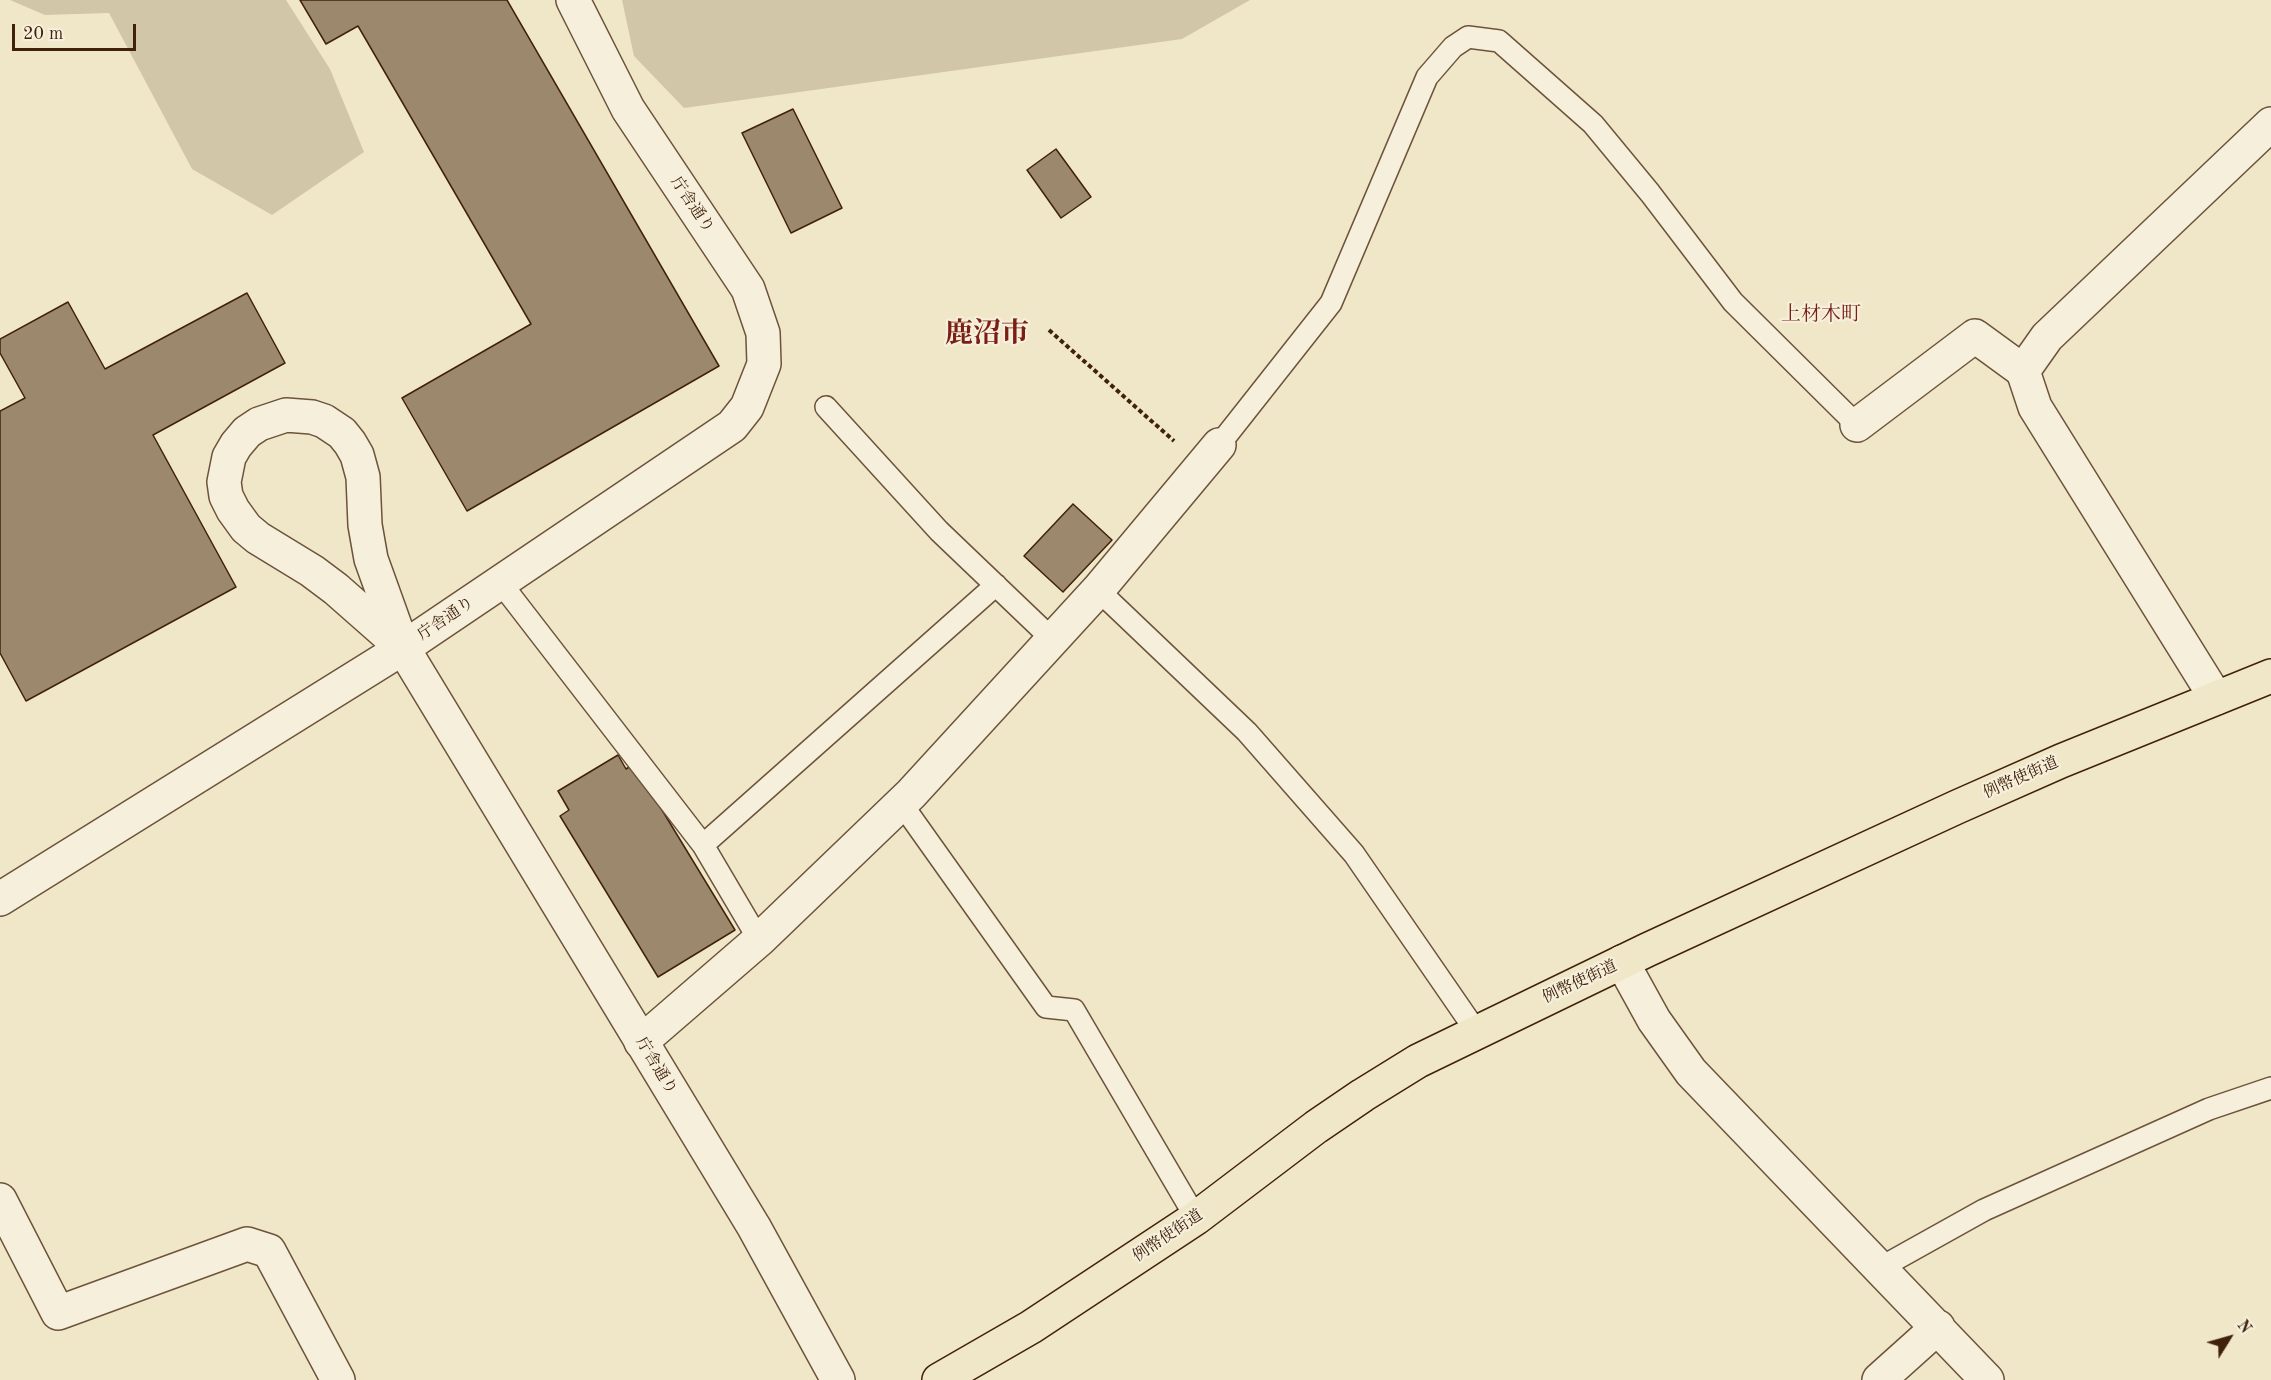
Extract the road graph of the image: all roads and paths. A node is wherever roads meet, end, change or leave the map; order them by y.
1 (573, 0) edge
2 (2271, 124) edge
3 (1049, 330) dead end
4 (2024, 371) junction
5 (826, 406) dead end
6 (1857, 424) joint
7 (1211, 455) junction
8 (500, 582) junction
9 (996, 585) junction
10 (1098, 590) junction
11 (1052, 639) junction
12 (403, 648) junction
13 (2271, 676) edge
14 (2216, 698) junction
15 (902, 803) junction
16 (704, 845) junction
17 (0, 899) edge
18 (759, 940) junction
19 (1622, 962) junction
20 (1476, 1031) junction
21 (641, 1042) junction
22 (2271, 1088) edge
23 (0, 1200) edge
24 (1196, 1218) junction
25 (1880, 1268) junction
26 (1938, 1327) junction
27 (338, 1380) edge
28 (838, 1380) edge
29 (939, 1380) edge
30 (1879, 1380) edge
31 (1987, 1380) edge

1 - 8 street, 庁舎通り
2 - 4 street
3 - 7 path
4 - 6 street
4 - 14 street
5 - 9 lane
6 - 7 lane
7 - 10 street
8 - 12 street, 庁舎通り
8 - 16 lane
9 - 11 lane
9 - 16 lane
10 - 11 street
10 - 20 lane
11 - 15 street
12 - 12 street
12 - 17 street
12 - 21 street, 庁舎通り
13 - 14 highway, 例幣使街道
14 - 19 highway, 例幣使街道
15 - 18 street
15 - 24 lane
16 - 18 lane
18 - 21 street
19 - 20 highway, 例幣使街道
19 - 25 street
20 - 24 highway, 例幣使街道
21 - 28 street, 庁舎通り
22 - 25 lane
23 - 27 street
24 - 29 highway, 例幣使街道
25 - 26 street
26 - 30 street
26 - 31 street

